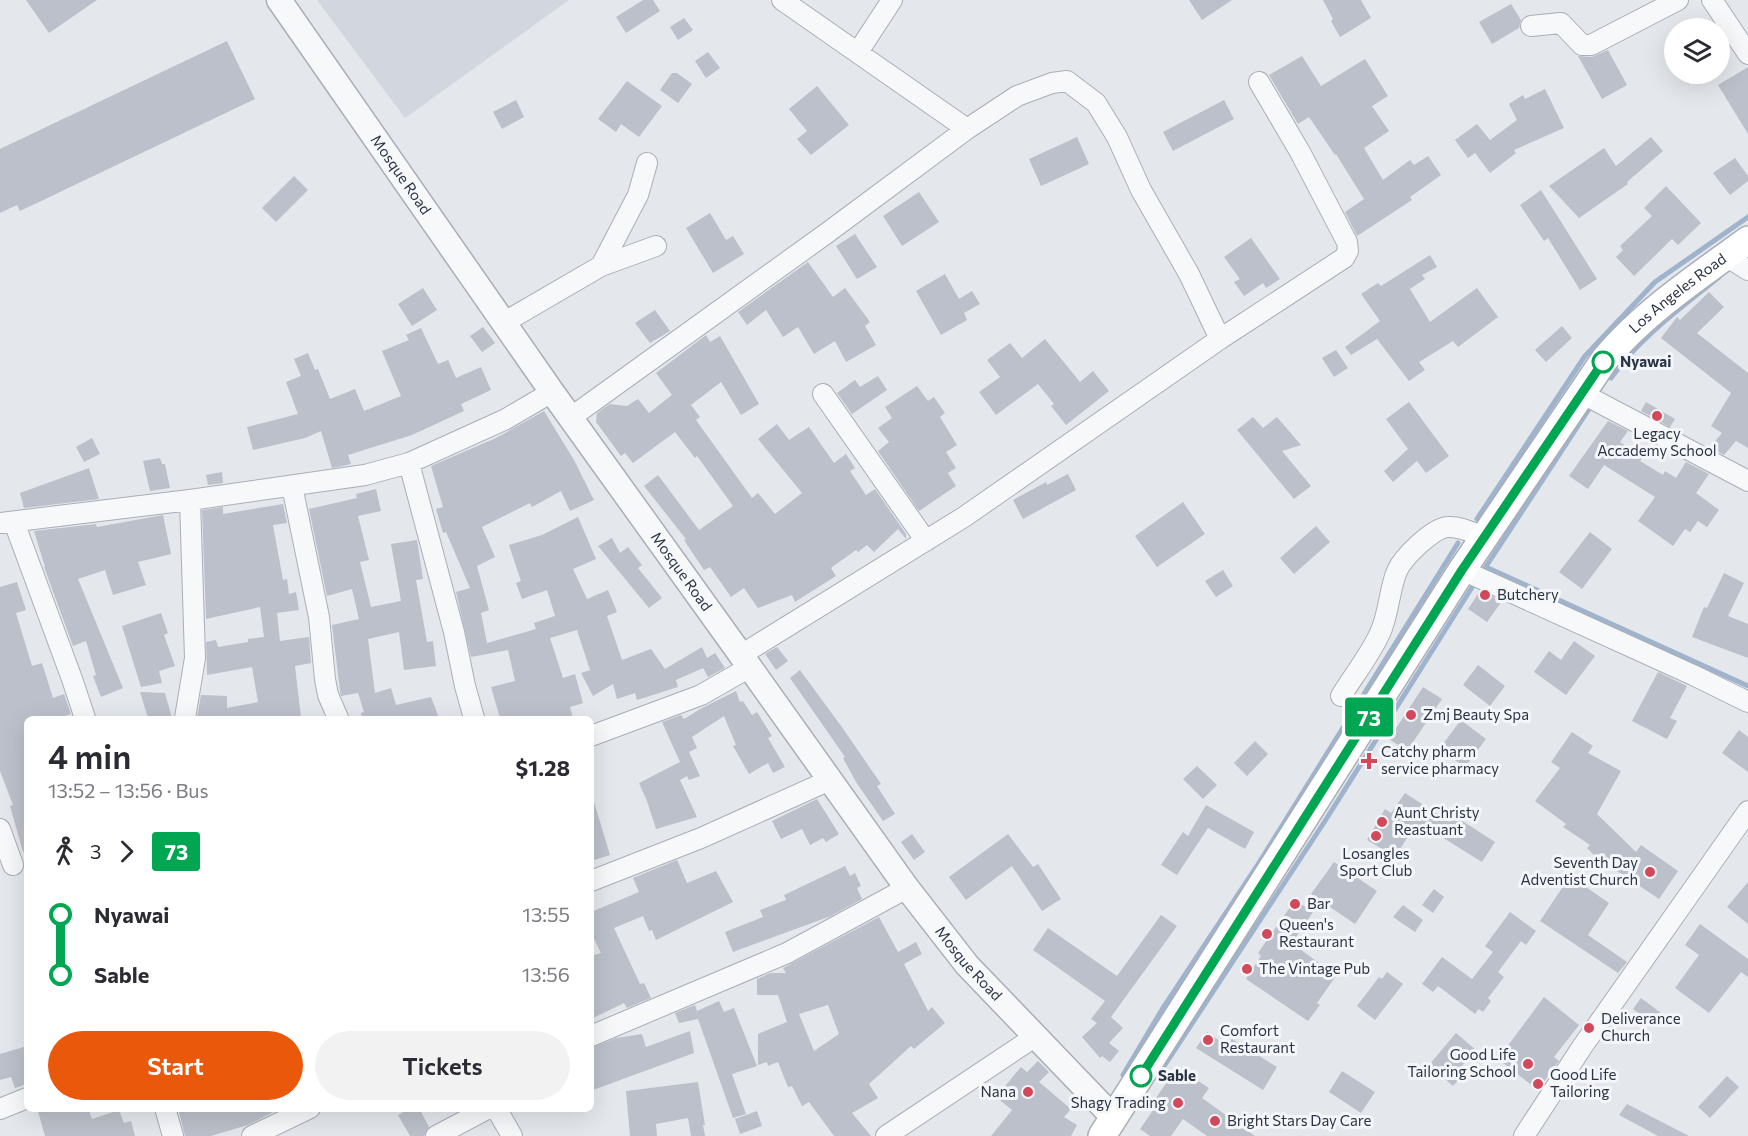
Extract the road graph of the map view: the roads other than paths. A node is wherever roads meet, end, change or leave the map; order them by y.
1 (279, 0) edge
2 (782, 0) edge
3 (892, 0) edge
4 (1678, 0) edge
5 (1712, 0) edge
6 (1531, 26) dead end
7 (858, 52) junction
8 (1748, 54) edge
9 (1259, 82) dead end
10 (967, 129) junction
11 (647, 163) dead end
12 (1748, 240) edge
13 (656, 246) dead end
14 (1737, 263) edge
15 (601, 266) junction
16 (503, 323) junction
17 (1220, 339) junction
18 (552, 392) junction
19 (1581, 393) junction
20 (823, 394) dead end
21 (570, 418) junction
22 (408, 463) junction
23 (1748, 481) edge
24 (292, 486) junction
25 (190, 500) junction
26 (7, 522) edge
27 (1484, 537) junction
28 (926, 541) junction
29 (1462, 570) junction
30 (746, 661) junction
31 (1341, 696) dead end
32 (1748, 702) edge
33 (84, 716) edge
34 (185, 716) edge
35 (337, 716) edge
36 (473, 716) edge
37 (594, 735) edge
38 (830, 780) junction
39 (1748, 811) edge
40 (0, 829) edge
41 (13, 865) edge
42 (594, 880) edge
43 (907, 888) junction
44 (594, 1035) edge
45 (1036, 1036) junction
46 (24, 1099) edge
47 (0, 1109) edge
48 (166, 1112) edge
49 (302, 1112) edge
50 (481, 1112) edge
51 (498, 1112) edge
52 (1108, 1127) edge
53 (173, 1136) edge
54 (252, 1136) edge
55 (436, 1136) edge
56 (512, 1136) edge
57 (886, 1136) edge
58 (1524, 1136) edge

1 - 16 street, Mosque Road
2 - 7 street
3 - 7 street
4 - 6 street
5 - 8 street
7 - 10 street
9 - 17 street
10 - 17 street
10 - 21 street
11 - 15 street
12 - 14 main road, Los Angeles Road
13 - 15 street
14 - 19 main road, Los Angeles Road
15 - 16 street
16 - 18 street, Mosque Road
17 - 28 street
18 - 21 street, Mosque Road
18 - 22 street
19 - 23 street
19 - 27 main road, Los Angeles Road
20 - 28 street
21 - 30 street, Mosque Road
22 - 24 street
22 - 36 street
24 - 25 street
24 - 35 street
25 - 26 street
25 - 34 street
26 - 33 street
27 - 29 main road, Los Angeles Road
27 - 31 street
28 - 30 street
29 - 32 street
29 - 52 main road, Los Angeles Road
30 - 37 street
30 - 38 street, Mosque Road
38 - 42 street
38 - 43 street, Mosque Road
39 - 58 street
40 - 41 street
43 - 44 street
43 - 45 street, Mosque Road
45 - 52 street, Mosque Road
45 - 57 street
46 - 47 street
48 - 53 street
49 - 54 street
50 - 55 street
51 - 56 street

